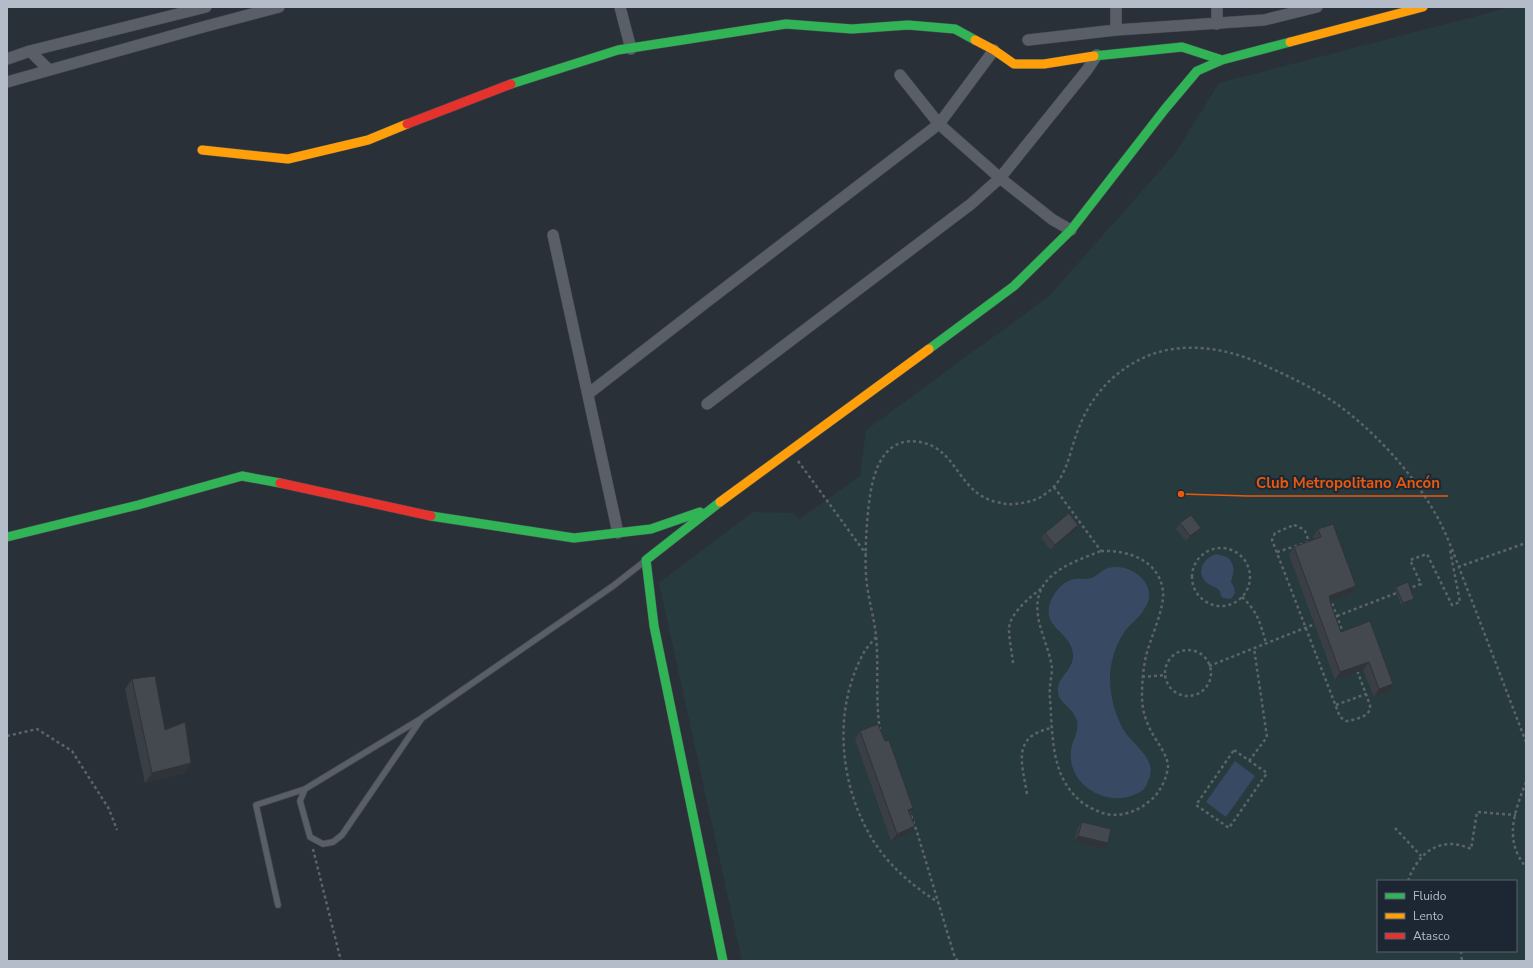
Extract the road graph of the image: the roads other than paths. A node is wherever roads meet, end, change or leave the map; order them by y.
1 (206, 7) edge
2 (279, 7) edge
3 (620, 7) edge
4 (1116, 7) edge
5 (1217, 7) edge
6 (1317, 7) edge
7 (1423, 7) edge
8 (1217, 24) junction
9 (1116, 30) junction
10 (1028, 40) dead end
11 (632, 49) junction
12 (994, 50) junction
13 (30, 51) junction
14 (1097, 55) junction
15 (7, 59) edge
16 (1222, 60) junction
17 (49, 70) junction
18 (900, 75) dead end
19 (7, 82) edge
20 (939, 124) junction
21 (202, 150) dead end
22 (1000, 178) junction
23 (1071, 230) junction
24 (553, 236) dead end
25 (588, 394) junction
26 (707, 404) dead end
27 (713, 507) junction
28 (618, 533) junction
29 (7, 537) edge
30 (646, 560) junction
31 (422, 718) junction
32 (305, 789) junction
33 (278, 905) dead end
34 (723, 961) edge

1 - 13 street
2 - 17 street
3 - 11 street
4 - 9 street
5 - 8 street
6 - 8 street
7 - 16 street
8 - 9 street
9 - 10 street
11 - 12 street
11 - 21 street
12 - 14 street
12 - 20 street
13 - 15 street
13 - 17 street
14 - 16 street
14 - 22 street
16 - 23 street
17 - 19 street
18 - 20 street
20 - 22 street
20 - 25 street
22 - 23 street
22 - 26 street
23 - 27 street
24 - 25 street
25 - 28 street
27 - 28 street
27 - 30 street
28 - 29 street
30 - 31 lane
30 - 34 street
31 - 32 lane
31 - 32 lane
32 - 33 lane

